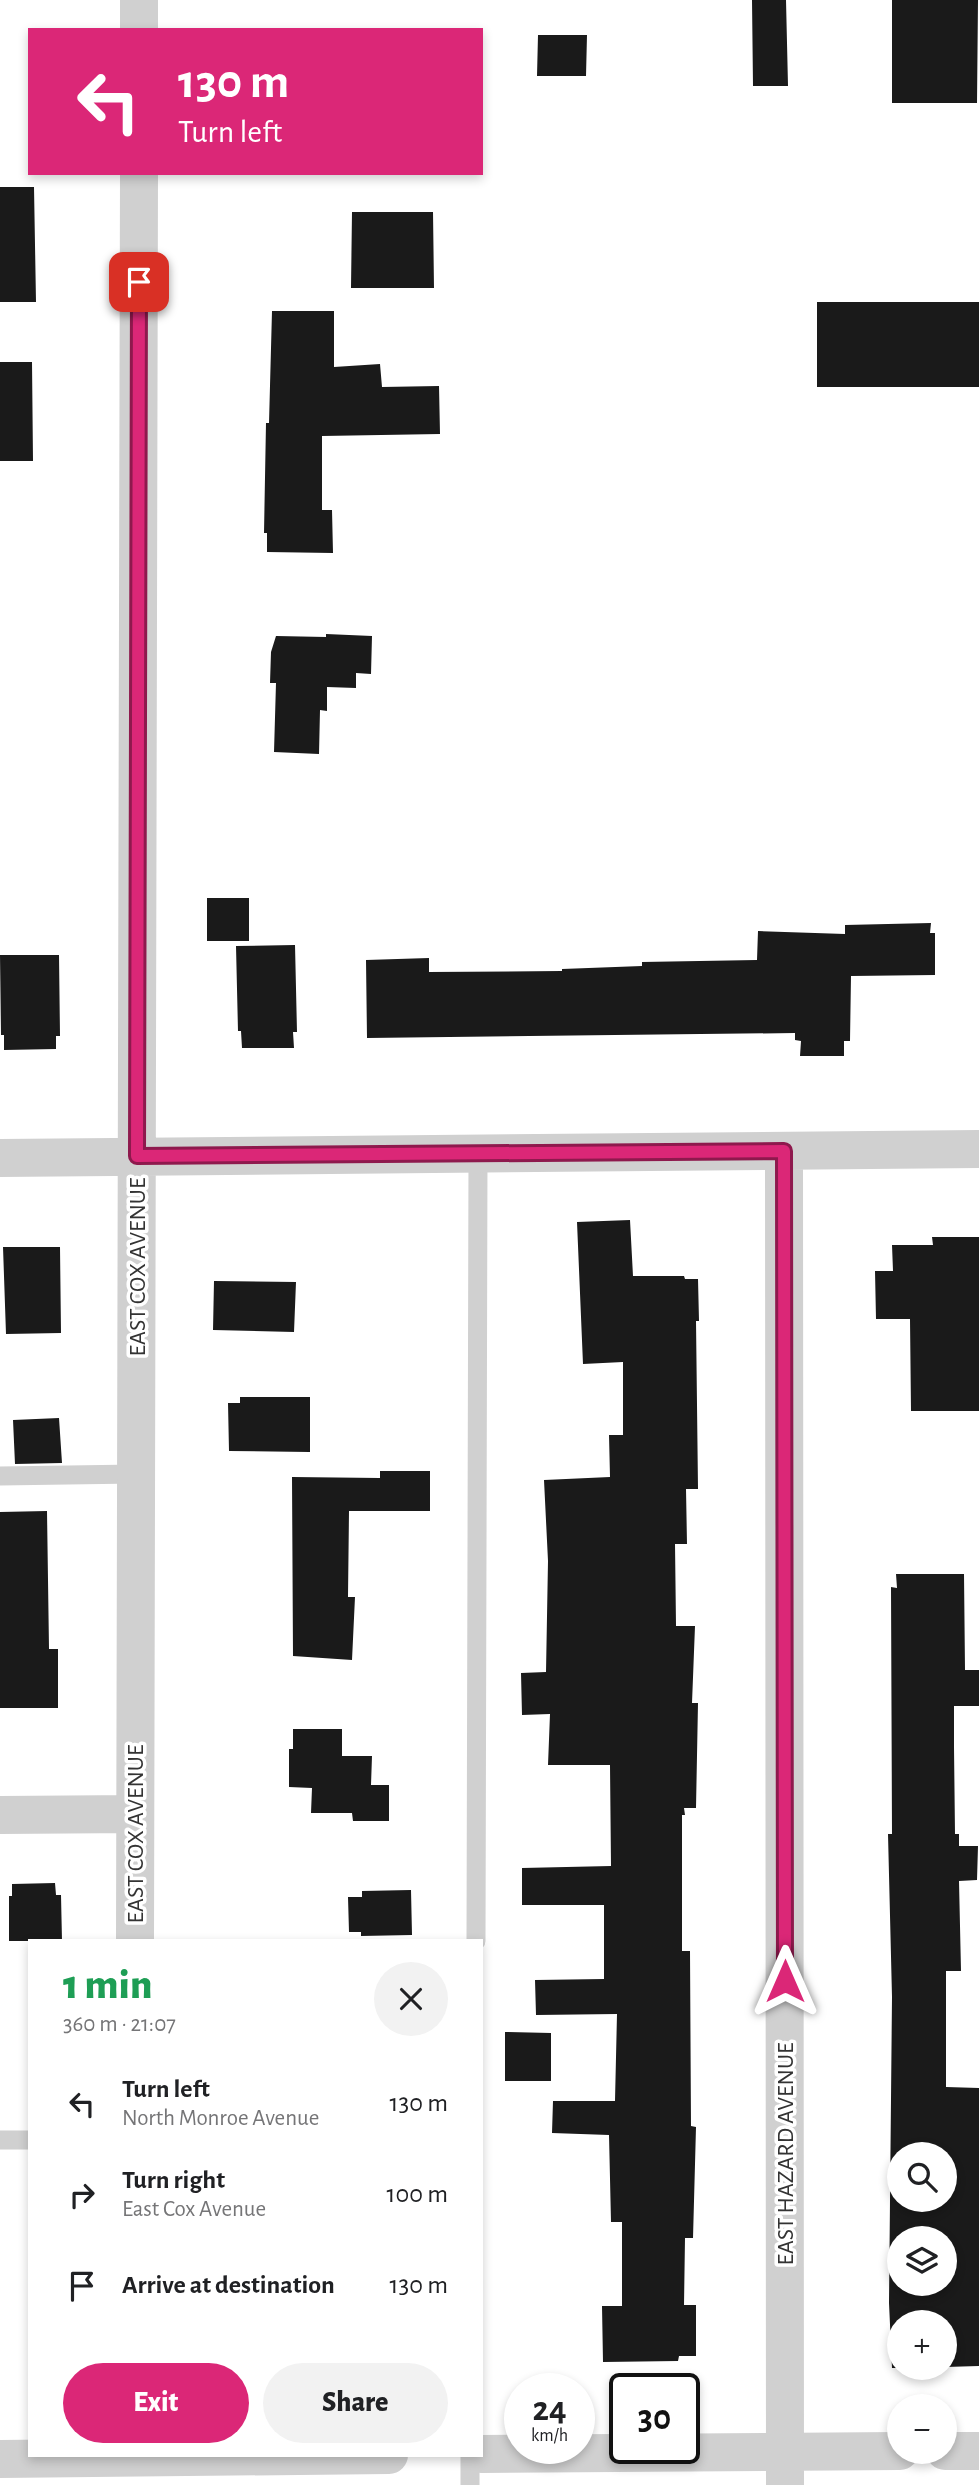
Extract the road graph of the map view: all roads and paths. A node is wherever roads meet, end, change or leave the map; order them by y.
1 (139, 0) edge
2 (139, 28) edge
3 (139, 175) edge
4 (979, 1149) edge
5 (784, 1151) junction
6 (478, 1154) junction
7 (137, 1156) junction
8 (0, 1158) edge
9 (136, 1474) junction
10 (0, 1476) edge
11 (135, 1814) junction
12 (0, 1815) edge
13 (135, 1939) edge
14 (476, 1939) edge
15 (0, 2140) edge
16 (28, 2140) edge
17 (957, 2451) edge
18 (979, 2451) edge
19 (887, 2453) edge
20 (483, 2454) edge
21 (346, 2457) edge
22 (470, 2457) edge
23 (0, 2459) edge
24 (137, 2467) edge
25 (785, 2468) edge
26 (470, 2485) edge

1 - 2 street
3 - 7 street, EAST COX AVENUE
4 - 5 street
5 - 6 street
5 - 25 street, EAST HAZARD AVENUE
6 - 7 street
6 - 14 lane
7 - 8 street
7 - 9 street, EAST COX AVENUE
9 - 10 lane
9 - 11 street, EAST COX AVENUE
11 - 12 street
11 - 13 street, EAST COX AVENUE
15 - 16 lane
17 - 18 street
19 - 25 street
20 - 25 street
21 - 24 street
22 - 26 lane
23 - 24 street

